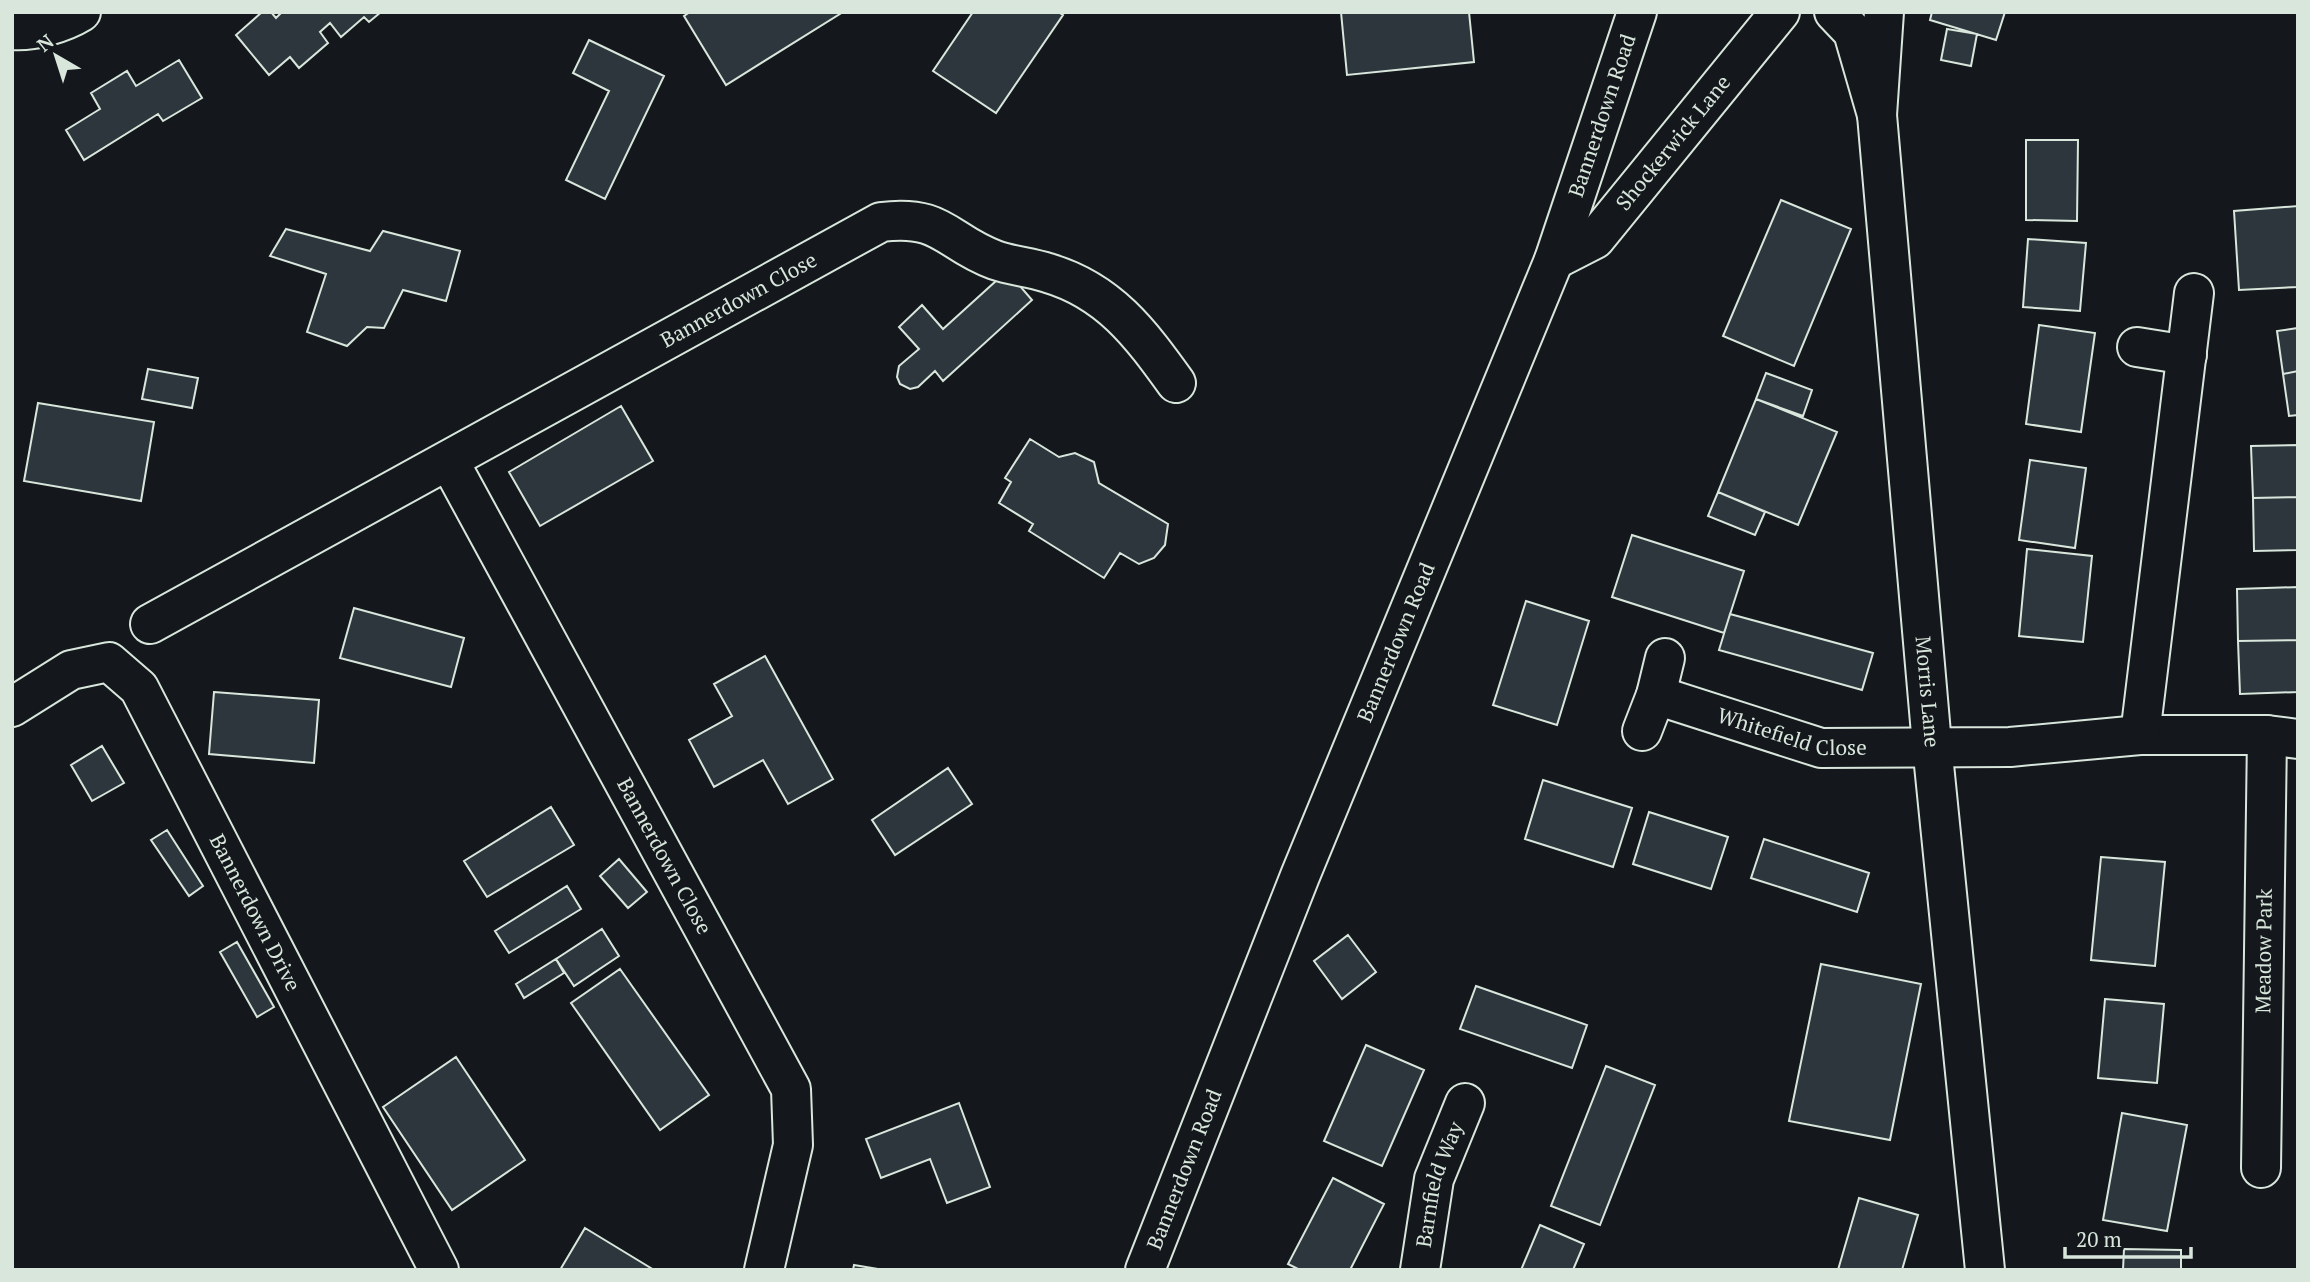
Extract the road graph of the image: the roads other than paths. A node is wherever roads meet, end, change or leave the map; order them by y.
1 (81, 12) edge
2 (1637, 12) edge
3 (1780, 12) edge
4 (1834, 12) edge
5 (1884, 12) edge
6 (12, 30) edge
7 (1877, 115) junction
8 (1554, 260) junction
9 (2194, 293) dead end
10 (2137, 348) dead end
11 (2187, 355) junction
12 (1175, 383) dead end
13 (449, 461) junction
14 (150, 624) dead end
15 (1665, 658) dead end
16 (1656, 695) junction
17 (12, 707) edge
18 (1642, 731) dead end
19 (2140, 735) junction
20 (2283, 737) edge
21 (1932, 745) junction
22 (1465, 1103) dead end
23 (2261, 1168) dead end
24 (439, 1270) edge
25 (764, 1270) edge
26 (1145, 1270) edge
27 (1420, 1270) edge
28 (1985, 1270) edge

1 - 6 street
2 - 8 street, Bannerdown Road
3 - 8 street, Shockerwick Lane
4 - 7 street, Morris Lane
5 - 7 street, Morris Lane
7 - 21 street, Morris Lane
8 - 26 street, Bannerdown Road
9 - 11 street
10 - 11 street
11 - 19 street
12 - 13 street, Bannerdown Close
13 - 14 street, Bannerdown Close
13 - 25 street, Bannerdown Close
15 - 16 street
16 - 18 street
16 - 21 street, Whitefield Close
17 - 24 street, Bannerdown Drive
19 - 20 street, Meadow Park
19 - 21 street, Meadow Park
20 - 23 street, Meadow Park
21 - 28 street, Morris Lane
22 - 27 street, Barnfield Way

